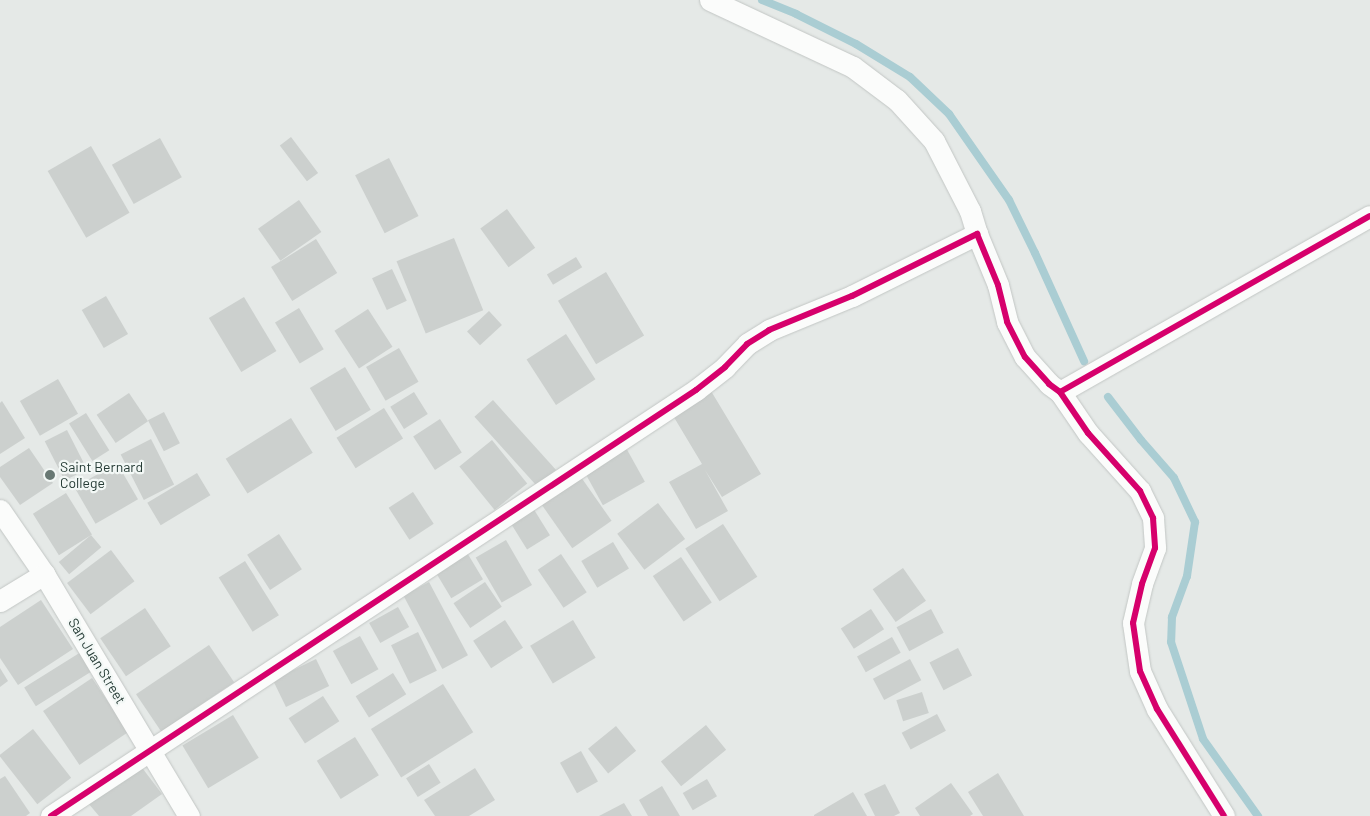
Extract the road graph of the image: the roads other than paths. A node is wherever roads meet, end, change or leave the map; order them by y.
1 (710, 0) edge
2 (1370, 216) edge
3 (977, 234) junction
4 (1060, 392) junction
5 (0, 510) edge
6 (44, 574) junction
7 (0, 601) edge
8 (151, 749) junction
9 (51, 816) edge
10 (189, 816) edge
11 (1224, 816) edge

1 - 3 street
2 - 4 street
3 - 4 street
3 - 8 street
4 - 11 street
5 - 6 street, San Juan Street
6 - 7 street
6 - 8 street, San Juan Street
8 - 9 street
8 - 10 street, San Juan Street

